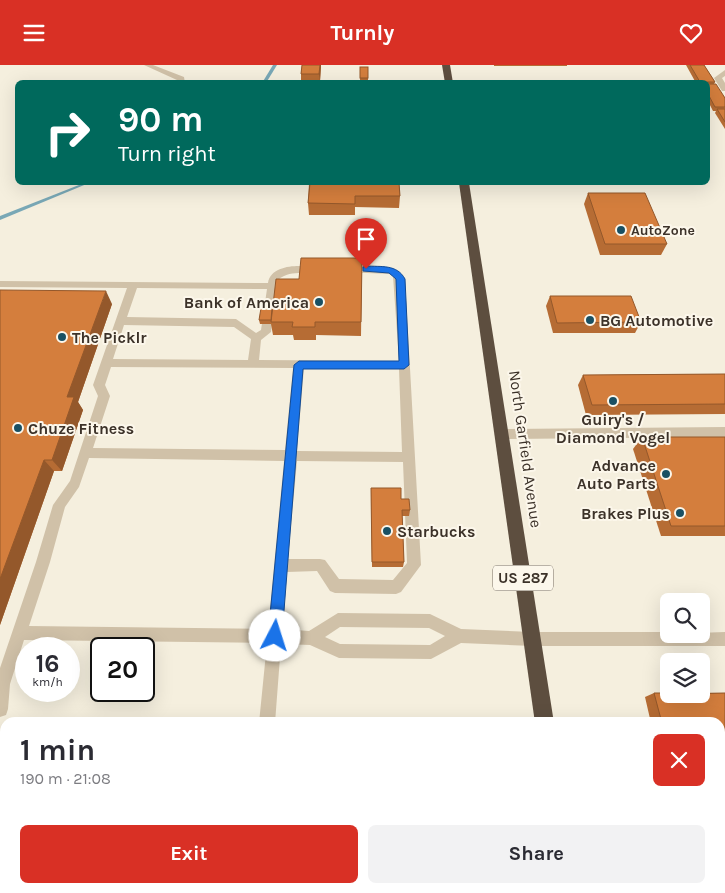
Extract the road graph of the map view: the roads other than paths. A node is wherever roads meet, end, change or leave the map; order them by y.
1 (147, 65) edge
2 (446, 65) edge
3 (725, 72) edge
4 (181, 80) edge
5 (448, 80) edge
6 (725, 89) edge
7 (464, 185) edge
8 (0, 284) edge
9 (134, 284) junction
10 (272, 286) junction
11 (121, 321) junction
12 (256, 338) junction
13 (106, 363) junction
14 (253, 365) junction
15 (299, 365) junction
16 (404, 365) junction
17 (725, 432) edge
18 (502, 434) junction
19 (85, 453) junction
20 (291, 456) junction
21 (409, 457) junction
22 (281, 566) junction
23 (19, 633) junction
24 (460, 635) junction
25 (275, 636) junction
26 (311, 638) junction
27 (532, 639) junction
28 (725, 639) edge
29 (0, 709) edge
30 (268, 717) edge
31 (544, 717) edge

1 - 4 street
2 - 5 highway
3 - 6 street
7 - 18 highway, North Garfield Avenue / US 287
8 - 9 street
9 - 10 street
9 - 11 street
10 - 12 street
10 - 16 street
11 - 12 street
11 - 13 street
12 - 14 street
13 - 14 street
13 - 19 street
14 - 15 street
15 - 16 street
15 - 20 street
16 - 21 street
17 - 18 street
18 - 27 highway, North Garfield Avenue / US 287
19 - 20 street
19 - 23 street
20 - 21 street
20 - 22 street
21 - 22 street
22 - 25 street
23 - 25 street
23 - 29 street
24 - 26 street
24 - 26 street
24 - 27 street
25 - 26 street
25 - 30 street
27 - 28 street
27 - 31 highway, North Garfield Avenue / US 287

